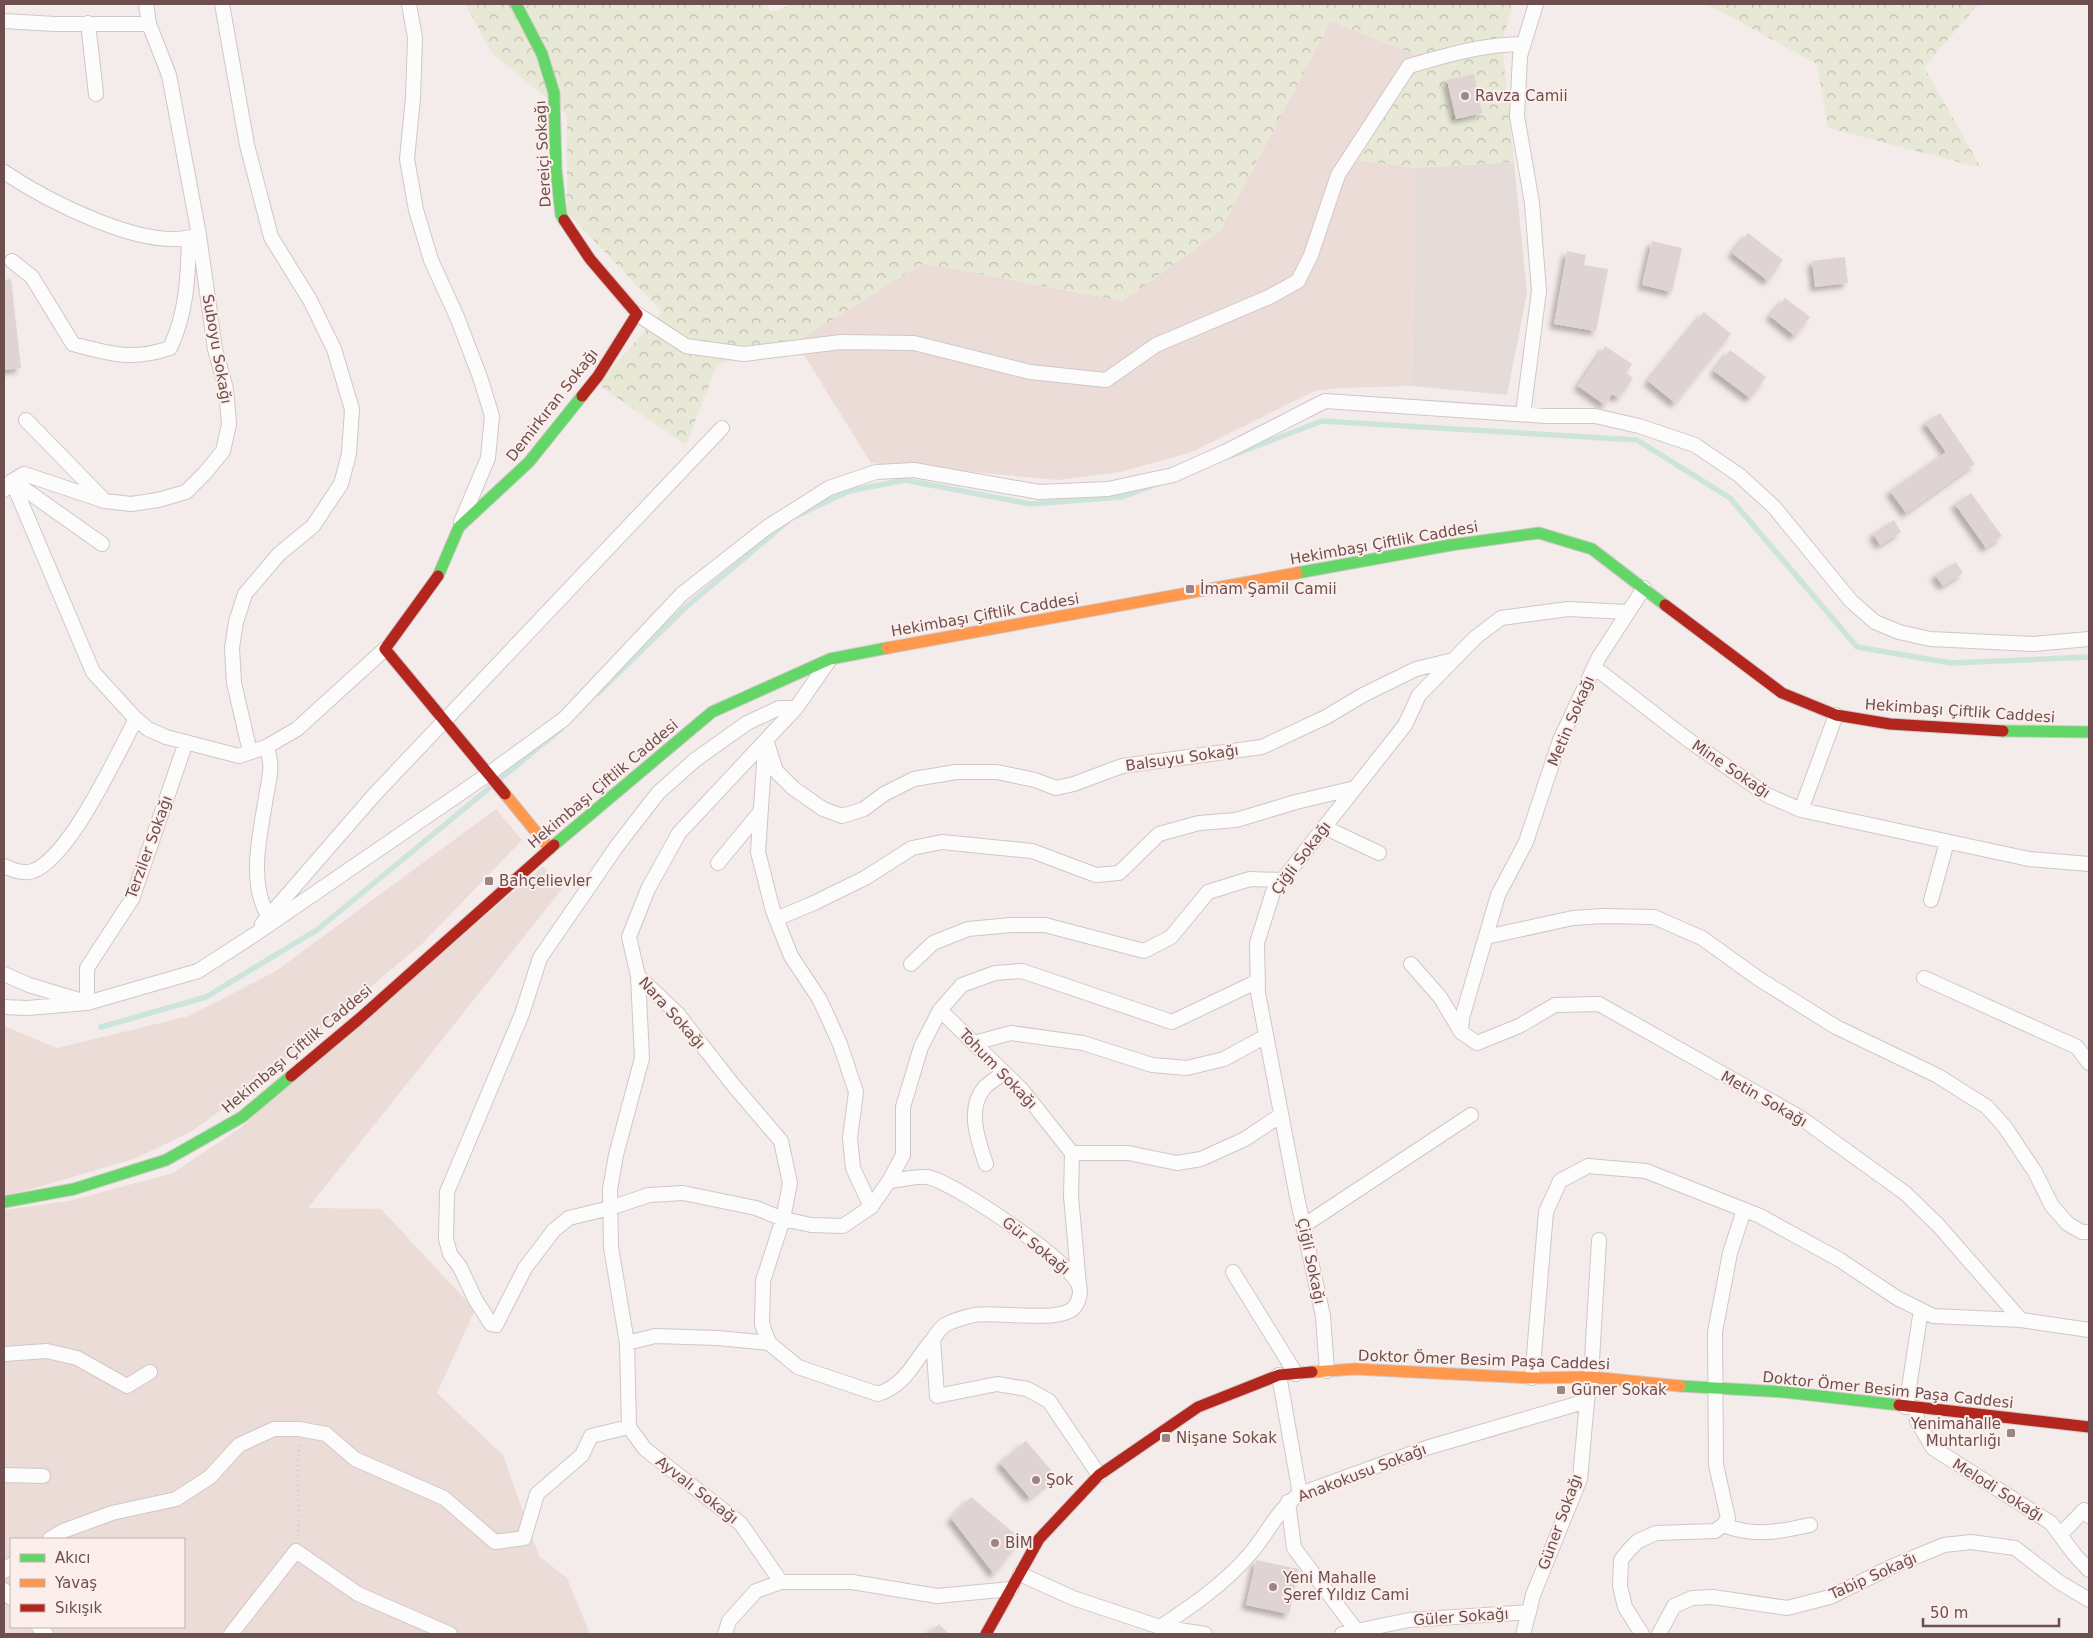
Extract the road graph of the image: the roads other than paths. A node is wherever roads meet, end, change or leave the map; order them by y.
1 (146, 4) edge
2 (222, 4) edge
3 (409, 4) edge
4 (516, 4) edge
5 (1536, 4) edge
6 (4, 21) edge
7 (88, 24) junction
8 (149, 24) junction
9 (1524, 44) junction
10 (96, 94) dead end
11 (4, 172) edge
12 (194, 237) junction
13 (12, 261) dead end
14 (636, 314) junction
15 (1523, 414) junction
16 (26, 420) dead end
17 (722, 428) dead end
18 (8, 486) edge
19 (105, 501) junction
20 (459, 527) junction
21 (102, 544) dead end
22 (1644, 588) junction
23 (1627, 612) junction
24 (2089, 639) edge
25 (385, 649) junction
26 (830, 659) junction
27 (1452, 660) junction
28 (1594, 667) junction
29 (796, 708) junction
30 (1836, 715) junction
31 (136, 719) junction
32 (443, 721) junction
33 (2089, 732) edge
34 (766, 740) junction
35 (186, 742) junction
36 (266, 747) junction
37 (250, 752) junction
38 (490, 777) junction
39 (1354, 788) junction
40 (1801, 810) junction
41 (761, 811) junction
42 (1324, 827) junction
43 (1947, 842) junction
44 (550, 849) junction
45 (1378, 853) dead end
46 (718, 863) dead end
47 (2089, 864) edge
48 (4, 866) edge
49 (1282, 880) junction
50 (1931, 900) dead end
51 (268, 916) junction
52 (776, 919) junction
53 (254, 935) junction
54 (1486, 937) junction
55 (911, 964) dead end
56 (1412, 964) dead end
57 (4, 974) edge
58 (638, 976) junction
59 (1924, 978) dead end
60 (1258, 981) junction
61 (87, 1002) junction
62 (4, 1007) edge
63 (940, 1010) junction
64 (1461, 1032) junction
65 (1266, 1036) junction
66 (974, 1043) junction
67 (2089, 1063) edge
68 (1004, 1073) junction
69 (1281, 1115) junction
70 (1471, 1115) dead end
71 (1072, 1153) junction
72 (986, 1164) dead end
73 (889, 1181) junction
74 (4, 1202) edge
75 (871, 1206) junction
76 (610, 1208) junction
77 (1744, 1210) junction
78 (783, 1219) junction
79 (1303, 1226) junction
80 (2089, 1232) edge
81 (1599, 1240) dead end
82 (1233, 1272) dead end
83 (1079, 1286) junction
84 (1921, 1310) junction
85 (2021, 1320) junction
86 (2089, 1330) edge
87 (933, 1339) junction
88 (627, 1343) junction
89 (769, 1344) junction
90 (4, 1354) edge
91 (150, 1372) dead end
92 (1327, 1372) junction
93 (1296, 1374) junction
94 (1279, 1375) junction
95 (1591, 1377) junction
96 (1532, 1378) junction
97 (1716, 1390) junction
98 (1587, 1401) junction
99 (1911, 1408) junction
100 (629, 1427) junction
101 (2089, 1427) edge
102 (1099, 1474) junction
103 (4, 1475) edge
104 (43, 1476) dead end
105 (1300, 1494) junction
106 (1288, 1502) junction
107 (2089, 1516) edge
108 (1723, 1525) junction
109 (1810, 1525) dead end
110 (2060, 1535) junction
111 (52, 1538) edge
112 (2089, 1570) edge
113 (1020, 1574) junction
114 (781, 1582) junction
115 (1011, 1590) junction
116 (2089, 1600) edge
117 (1529, 1612) junction
118 (1160, 1627) junction
119 (1358, 1633) edge
120 (231, 1634) edge
121 (450, 1634) edge
122 (724, 1634) edge
123 (986, 1634) edge
124 (1205, 1634) edge
125 (1342, 1634) edge
126 (1523, 1634) edge
127 (1642, 1634) edge
128 (1659, 1634) edge

1 - 8 street, Suboyu Sokağı
2 - 37 street
3 - 20 street
4 - 14 main road, Dereiçi Sokağı
5 - 9 street
6 - 7 street
7 - 8 street
7 - 10 street
8 - 12 street, Suboyu Sokağı
9 - 14 street
9 - 15 street
11 - 12 street
12 - 13 street
12 - 19 street, Suboyu Sokağı
14 - 20 main road, Demirkıran Sokağı
15 - 24 street
15 - 38 street
16 - 19 street
17 - 32 street
18 - 19 street, Suboyu Sokağı
18 - 21 street
18 - 31 street
20 - 25 main road
22 - 23 street, Metin Sokağı
22 - 26 main road, Hekimbaşı Çiftlik Caddesi
22 - 30 main road, Hekimbaşı Çiftlik Caddesi
23 - 27 street, Çiğli Sokağı
23 - 28 street, Metin Sokağı
25 - 32 main road
25 - 36 street
26 - 29 street, Nara Sokağı
26 - 44 main road, Hekimbaşı Çiftlik Caddesi
27 - 34 street, Balsuyu Sokağı
27 - 39 street, Çiğli Sokağı
28 - 40 street, Mine Sokağı
28 - 54 street, Metin Sokağı
29 - 34 street, Nara Sokağı
29 - 76 street
30 - 33 main road, Hekimbaşı Çiftlik Caddesi
30 - 40 street
31 - 35 street
31 - 48 street
32 - 38 main road
32 - 51 street
34 - 41 street
34 - 58 street, Nara Sokağı
35 - 37 street
35 - 61 street, Terziler Sokağı
36 - 37 street
36 - 51 street
38 - 44 main road
38 - 53 street
39 - 42 street, Çiğli Sokağı
39 - 52 street
40 - 43 street, Mine Sokağı
41 - 46 street
41 - 52 street
42 - 45 street
42 - 49 street, Çiğli Sokağı
43 - 47 street, Mine Sokağı
43 - 50 street
44 - 74 main road, Hekimbaşı Çiftlik Caddesi
49 - 55 street
49 - 60 street, Çiğli Sokağı
51 - 53 street
52 - 75 street
53 - 61 street
54 - 64 street, Metin Sokağı
54 - 80 street
56 - 64 street
57 - 61 street
58 - 76 street
58 - 78 street, Nara Sokağı
59 - 67 street
60 - 63 street
60 - 65 street, Çiğli Sokağı
61 - 62 street
63 - 66 street, Tohum Sokağı
63 - 73 street
64 - 85 street, Metin Sokağı
65 - 66 street
65 - 69 street, Çiğli Sokağı
66 - 68 street, Tohum Sokağı
68 - 71 street, Tohum Sokağı
68 - 72 street
69 - 71 street
69 - 79 street, Çiğli Sokağı
70 - 79 street
71 - 83 street
73 - 75 street
73 - 83 street, Gür Sokağı
75 - 78 street
76 - 78 street
76 - 88 street
77 - 84 street
77 - 96 street
77 - 97 street
78 - 89 street, Nara Sokağı
79 - 92 street, Çiğli Sokağı
81 - 95 street
82 - 93 street
83 - 87 street, Gür Sokağı
84 - 85 street
84 - 99 street
85 - 86 street
87 - 89 street, Gür Sokağı
87 - 102 street
88 - 89 street
88 - 100 street
90 - 91 street
92 - 93 main road, Doktor Ömer Besim Paşa Caddesi
92 - 96 main road, Doktor Ömer Besim Paşa Caddesi
93 - 94 main road, Doktor Ömer Besim Paşa Caddesi
94 - 102 main road, Doktor Ömer Besim Paşa Caddesi
94 - 105 street
95 - 96 main road, Doktor Ömer Besim Paşa Caddesi
95 - 97 main road, Doktor Ömer Besim Paşa Caddesi
95 - 98 street
97 - 99 main road, Doktor Ömer Besim Paşa Caddesi
97 - 108 street
98 - 105 street, Anakokusu Sokağı
98 - 117 street, Güner Sokağı
99 - 101 main road, Doktor Ömer Besim Paşa Caddesi
99 - 110 street, Melodi Sokağı
100 - 111 street
100 - 114 street, Ayvalı Sokağı
102 - 113 main road, Doktor Ömer Besim Paşa Caddesi
103 - 104 street
105 - 106 street, Anakokusu Sokağı
106 - 118 street, Anakokusu Sokağı
106 - 119 street
107 - 110 street
108 - 109 street
108 - 127 street
110 - 112 street, Melodi Sokağı
113 - 115 main road, Doktor Ömer Besim Paşa Caddesi
113 - 118 street
114 - 115 street
114 - 122 street
115 - 123 main road, Doktor Ömer Besim Paşa Caddesi
116 - 128 street, Tabip Sokağı
117 - 119 street, Güler Sokağı
117 - 126 street, Güler Sokağı
118 - 124 street
119 - 125 street, Güler Sokağı
120 - 121 street

